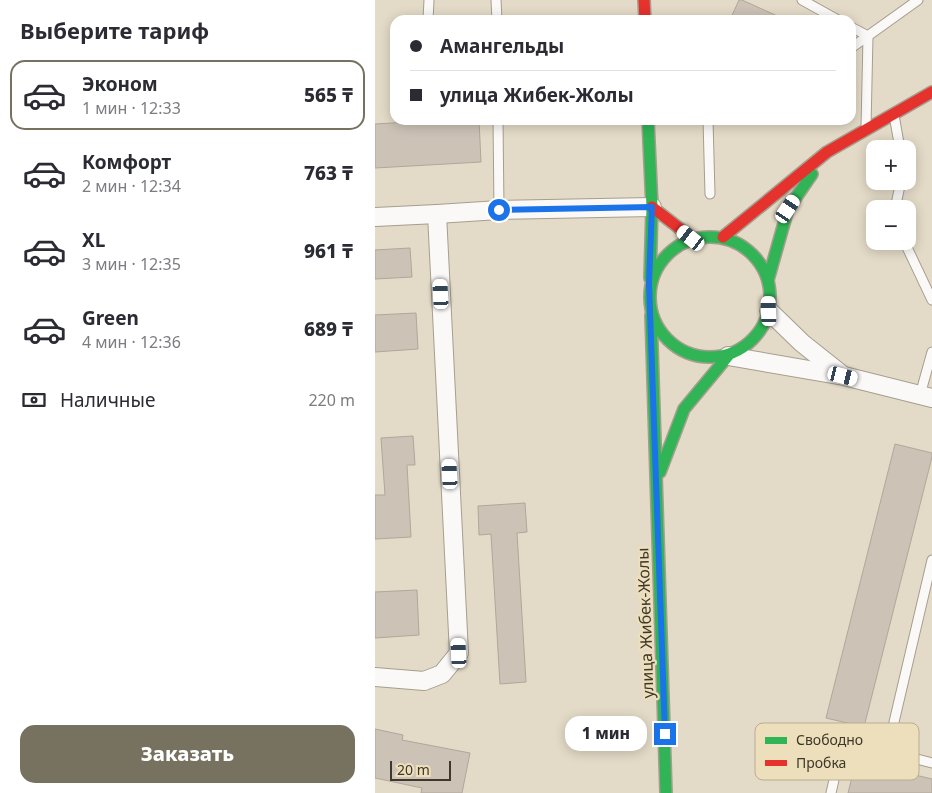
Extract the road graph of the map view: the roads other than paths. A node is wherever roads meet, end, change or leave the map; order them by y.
1 (429, 0) edge
2 (496, 0) edge
3 (644, 0) edge
4 (802, 0) edge
5 (918, 0) edge
6 (428, 15) edge
7 (497, 15) edge
8 (645, 15) edge
9 (829, 15) edge
10 (856, 30) edge
11 (867, 36) junction
12 (856, 44) edge
13 (932, 92) edge
14 (894, 114) junction
15 (498, 125) edge
16 (649, 125) edge
17 (708, 125) edge
18 (865, 130) junction
19 (898, 140) edge
20 (827, 152) junction
21 (710, 194) dead end
22 (652, 207) junction
23 (499, 210) junction
24 (437, 214) junction
25 (375, 216) edge
26 (723, 237) junction
27 (691, 238) junction
28 (908, 250) edge
29 (768, 280) junction
30 (649, 283) junction
31 (932, 300) edge
32 (769, 311) junction
33 (651, 315) junction
34 (932, 352) edge
35 (728, 356) junction
36 (843, 376) junction
37 (926, 397) edge
38 (656, 481) junction
39 (932, 560) edge
40 (375, 677) edge
41 (894, 723) edge
42 (919, 760) edge
43 (932, 763) edge
44 (834, 780) edge
45 (666, 793) edge
46 (831, 793) edge

1 - 6 lane
2 - 7 lane
3 - 8 main road
4 - 9 lane
5 - 11 lane
10 - 11 lane
11 - 12 lane
11 - 18 lane
13 - 14 main road
14 - 18 main road
14 - 19 lane
15 - 23 lane
16 - 22 main road
17 - 21 lane
18 - 20 main road
20 - 26 main road
20 - 29 main road
22 - 23 street
22 - 27 main road
22 - 30 main road
23 - 24 street
24 - 25 street
24 - 40 street
26 - 27 main road
26 - 29 main road
27 - 30 main road
28 - 31 lane
29 - 32 main road
30 - 33 main road
32 - 35 main road
32 - 36 street
33 - 35 main road
33 - 38 main road, улица Жибек-Жолы
34 - 37 lane
35 - 36 street
35 - 38 main road
36 - 37 street
38 - 45 main road, улица Жибек-Жолы
39 - 41 lane
42 - 43 lane
44 - 46 lane

